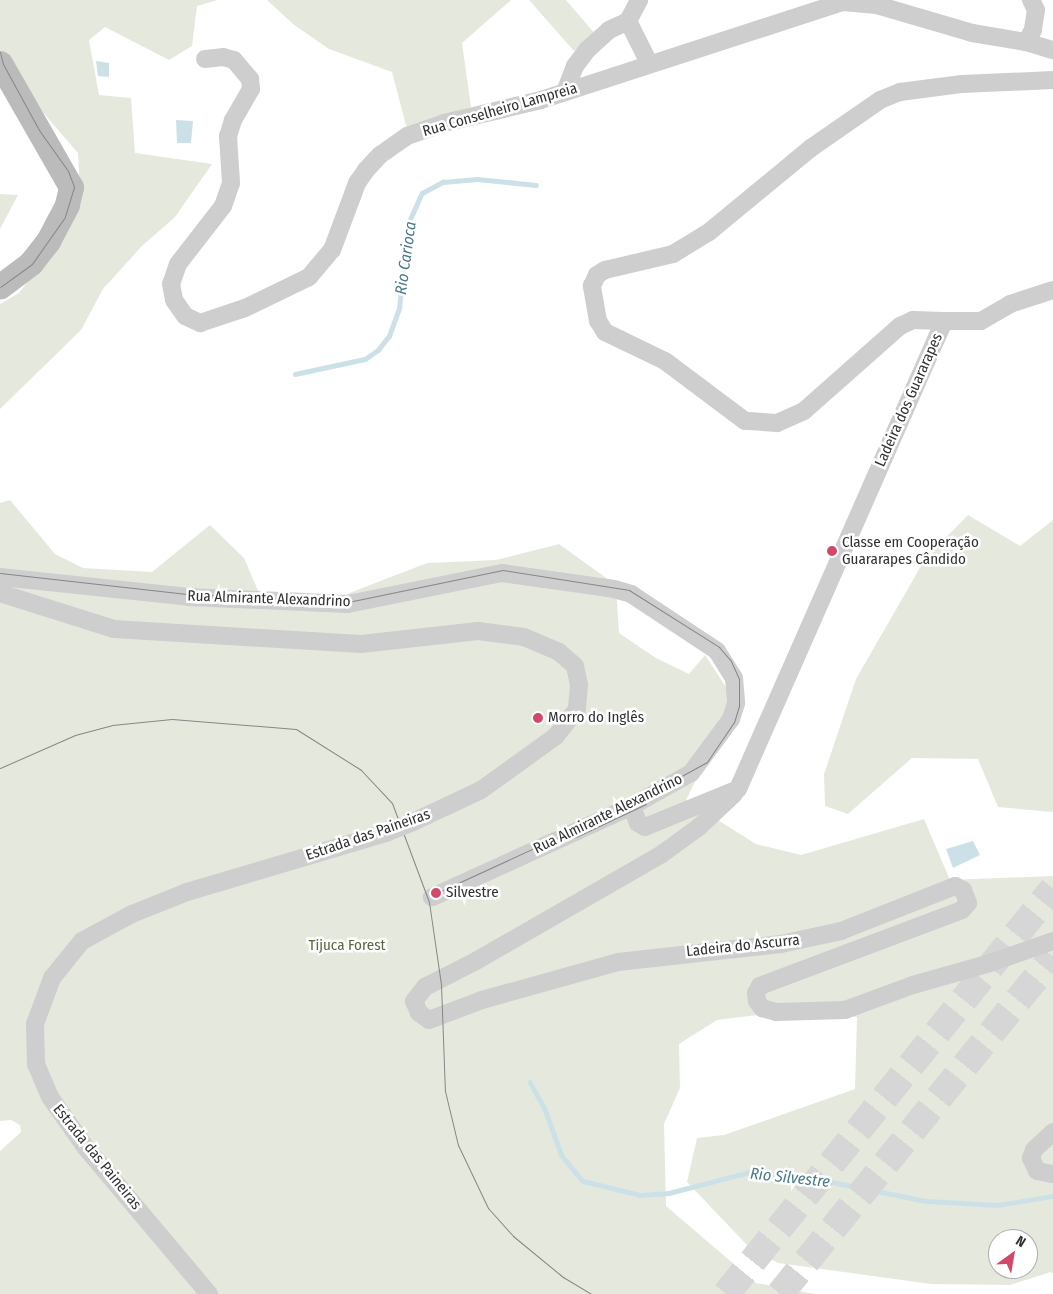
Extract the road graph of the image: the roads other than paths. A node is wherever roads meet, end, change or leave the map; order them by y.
1 (639, 0) edge
2 (1031, 0) edge
3 (628, 21) junction
4 (1026, 42) junction
5 (1053, 50) edge
6 (205, 59) dead end
7 (0, 63) edge
8 (649, 63) junction
9 (1053, 80) edge
10 (565, 92) junction
11 (0, 286) edge
12 (1053, 290) edge
13 (944, 321) junction
14 (0, 578) edge
15 (0, 593) edge
16 (738, 789) junction
17 (632, 806) junction
18 (432, 897) dead end
19 (1053, 941) edge
20 (1053, 1132) edge
21 (1053, 1174) edge
22 (209, 1294) edge

1 - 3 street
2 - 4 street
3 - 8 street
3 - 10 street
4 - 5 street
4 - 8 street, Rua Conselheiro Lampreia
6 - 10 street, Rua Conselheiro Lampreia
7 - 11 street
8 - 10 street, Rua Conselheiro Lampreia
9 - 13 street, Ladeira dos Guararapes
12 - 13 street
13 - 16 street, Ladeira dos Guararapes
14 - 17 street, Rua Almirante Alexandrino
15 - 22 street, Estrada das Paineiras, bridge
16 - 17 street
16 - 19 street, Ladeira do Ascurra
17 - 18 street, Rua Almirante Alexandrino
20 - 21 street

